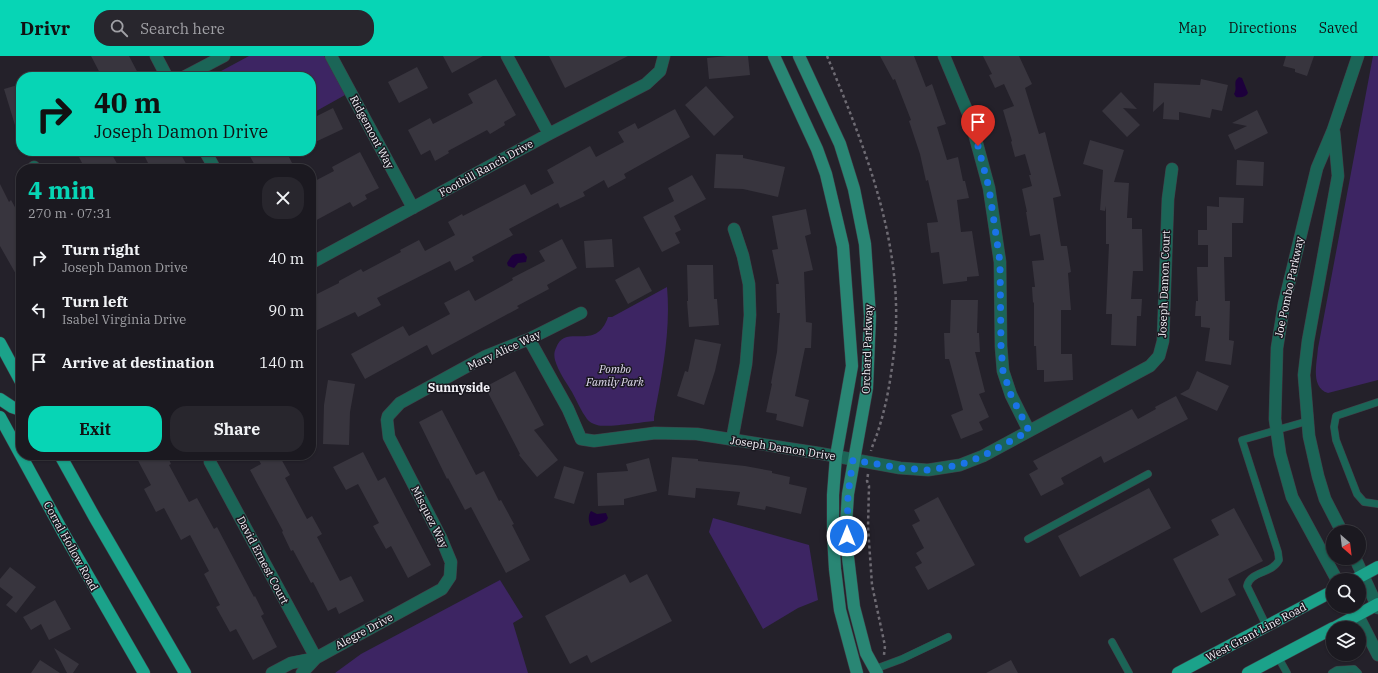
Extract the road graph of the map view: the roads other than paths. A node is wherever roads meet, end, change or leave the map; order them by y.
1 (156, 56) edge
2 (224, 56) edge
3 (331, 56) edge
4 (507, 56) edge
5 (664, 56) edge
6 (774, 56) edge
7 (799, 56) edge
8 (944, 56) edge
9 (1358, 56) edge
10 (164, 72) edge
11 (194, 72) edge
12 (1333, 130) junction
13 (549, 134) junction
14 (1172, 169) dead end
15 (413, 208) junction
16 (734, 229) dead end
17 (316, 260) edge
18 (581, 313) dead end
19 (530, 339) junction
20 (0, 343) edge
21 (16, 373) edge
22 (1124, 380) joint
23 (0, 398) edge
24 (1378, 402) edge
25 (16, 408) edge
26 (388, 416) joint
27 (0, 417) edge
28 (1308, 421) junction
29 (1276, 429) junction
30 (1029, 431) junction
31 (732, 440) junction
32 (16, 446) edge
33 (836, 456) junction
34 (24, 460) edge
35 (63, 460) edge
36 (853, 460) junction
37 (210, 462) dead end
38 (1148, 474) dead end
39 (1378, 504) edge
40 (1338, 525) edge
41 (1028, 539) dead end
42 (1378, 567) edge
43 (1333, 573) edge
44 (1366, 573) edge
45 (1366, 588) edge
46 (1326, 595) edge
47 (413, 605) joint
48 (1378, 606) edge
49 (1366, 609) edge
50 (1353, 613) edge
51 (1357, 613) edge
52 (1342, 621) edge
53 (1267, 627) junction
54 (1326, 632) edge
55 (948, 637) dead end
56 (1112, 642) dead end
57 (1378, 655) edge
58 (1278, 657) junction
59 (316, 658) junction
60 (876, 671) edge
61 (144, 673) edge
62 (185, 673) edge
63 (272, 673) edge
64 (302, 673) edge
65 (857, 673) edge
66 (1129, 673) edge
67 (1178, 673) edge
68 (1248, 673) edge
69 (1287, 673) edge
70 (1332, 673) edge
71 (1358, 673) edge

1 - 10 street
2 - 11 street
3 - 15 street, Ridgemont Way
4 - 13 street
5 - 13 street, Foothill Ranch Drive
6 - 33 street, Orchard Parkway
7 - 36 street, Orchard Parkway
8 - 30 street
9 - 12 street, Joe Pombo Parkway
12 - 28 street, Joe Pombo Parkway
12 - 29 street, Joe Pombo Parkway
13 - 15 street, Foothill Ranch Drive
14 - 22 street, Joseph Damon Court
15 - 17 street, Foothill Ranch Drive
16 - 31 street
18 - 19 street, Mary Alice Way
19 - 26 street, Mary Alice Way
19 - 31 street, Joseph Damon Drive
20 - 21 main road
22 - 30 street, Joseph Damon Drive
23 - 25 main road
24 - 39 lane
26 - 47 street, Misquez Way
27 - 32 main road, Corral Hollow Road
28 - 29 lane
28 - 40 street, Joe Pombo Parkway
29 - 43 street, Joe Pombo Parkway
29 - 53 lane
30 - 36 street, Joseph Damon Drive
31 - 33 street, Joseph Damon Drive
33 - 36 street, Joseph Damon Drive
33 - 65 street, Orchard Parkway
34 - 61 main road, Corral Hollow Road
35 - 62 main road
36 - 60 street, Orchard Parkway
37 - 59 street, David Ernest Court
38 - 41 lane
42 - 44 main road
45 - 48 street
46 - 53 main road, West Grant Line Road
47 - 59 street, Alegre Drive
48 - 49 main road
50 - 52 main road
51 - 57 street
53 - 67 main road, West Grant Line Road
54 - 58 main road
55 - 60 lane
56 - 66 lane
58 - 68 main road
58 - 69 lane
59 - 63 street, Alegre Drive
59 - 64 street, Alegre Drive
70 - 71 lane

